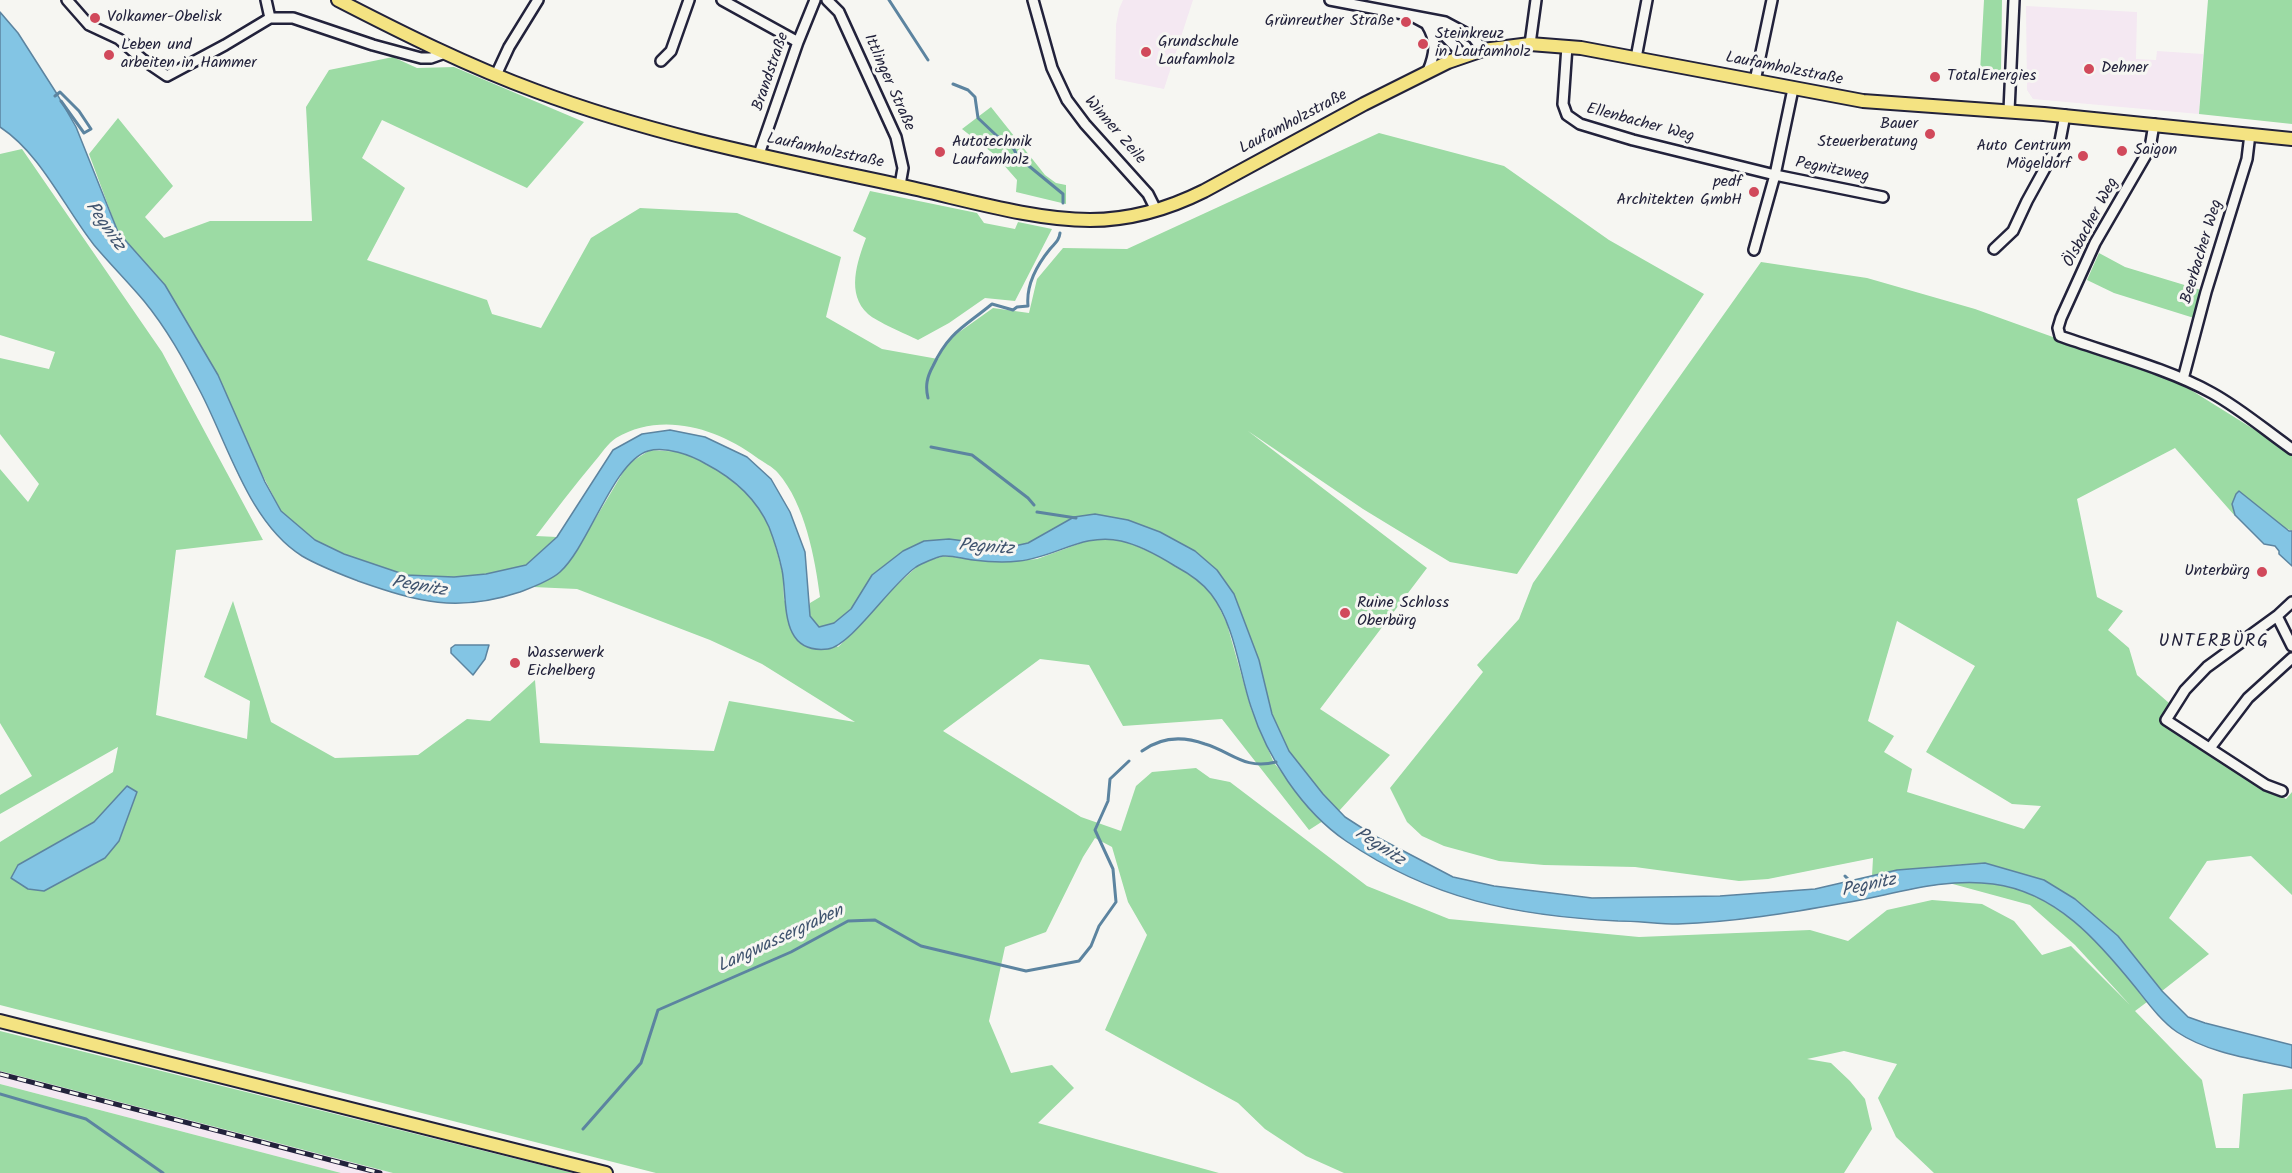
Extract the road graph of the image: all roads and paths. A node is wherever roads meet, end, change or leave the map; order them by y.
1 (67, 0) edge
2 (266, 0) edge
3 (338, 0) edge
4 (538, 0) edge
5 (689, 0) edge
6 (722, 0) edge
7 (815, 0) edge
8 (827, 0) edge
9 (1033, 0) edge
10 (1330, 0) edge
11 (1394, 0) edge
12 (1536, 0) edge
13 (1647, 0) edge
14 (1772, 0) edge
15 (2014, 0) edge
16 (1390, 11) junction
17 (1412, 16) junction
18 (270, 18) junction
19 (1427, 25) junction
20 (798, 42) junction
21 (1530, 44) junction
22 (1567, 46) junction
23 (1483, 50) junction
24 (445, 53) junction
25 (1464, 56) junction
26 (1636, 58) junction
27 (661, 61) dead end
28 (1428, 71) junction
29 (496, 75) junction
30 (1755, 81) junction
31 (1793, 89) junction
32 (2009, 111) junction
33 (2065, 116) junction
34 (2154, 124) junction
35 (2250, 134) junction
36 (2292, 139) edge
37 (759, 154) junction
38 (1776, 175) junction
39 (900, 185) junction
40 (1883, 197) dead end
41 (1156, 210) junction
42 (1994, 249) dead end
43 (1754, 250) dead end
44 (2183, 379) junction
45 (2292, 449) edge
46 (2292, 602) edge
47 (2277, 616) junction
48 (2292, 646) edge
49 (2292, 658) edge
50 (2210, 748) junction
51 (2282, 791) dead end
52 (0, 1021) edge
53 (606, 1173) edge

1 - 18 street
2 - 18 street
3 - 24 main road, Laufamholzstraße
4 - 29 street
5 - 27 street
6 - 20 street
7 - 20 street, Brandstraße
8 - 39 street, Ittlinger Straße
9 - 41 street, Winner Zeile
10 - 16 street
11 - 16 street
12 - 21 street
13 - 26 street
14 - 30 street
15 - 32 street
16 - 17 street
17 - 19 street
17 - 23 street
18 - 24 street
19 - 25 street
19 - 28 street
20 - 37 street, Brandstraße
21 - 22 main road, Laufamholzstraße
21 - 23 main road, Laufamholzstraße
22 - 26 main road, Laufamholzstraße
22 - 38 street, Ellenbacher Weg
23 - 25 main road, Laufamholzstraße
24 - 29 main road, Laufamholzstraße
25 - 28 main road, Laufamholzstraße
26 - 30 main road, Laufamholzstraße
28 - 41 main road, Laufamholzstraße
29 - 37 main road, Laufamholzstraße
30 - 31 main road, Laufamholzstraße
31 - 32 main road, Laufamholzstraße
31 - 38 street, Pegnitzweg
32 - 33 main road, Laufamholzstraße
33 - 34 main road, Laufamholzstraße
33 - 42 street
34 - 35 main road, Laufamholzstraße
34 - 44 street, Ölsbacher Weg
35 - 36 main road, Laufamholzstraße
35 - 44 street, Beerbacher Weg
37 - 39 main road, Laufamholzstraße
38 - 40 street, Pegnitzweg
38 - 43 street, Pegnitzweg
39 - 41 main road, Laufamholzstraße
44 - 45 street
46 - 47 street
47 - 48 street
47 - 50 street
49 - 50 street
50 - 51 street
52 - 53 main road

